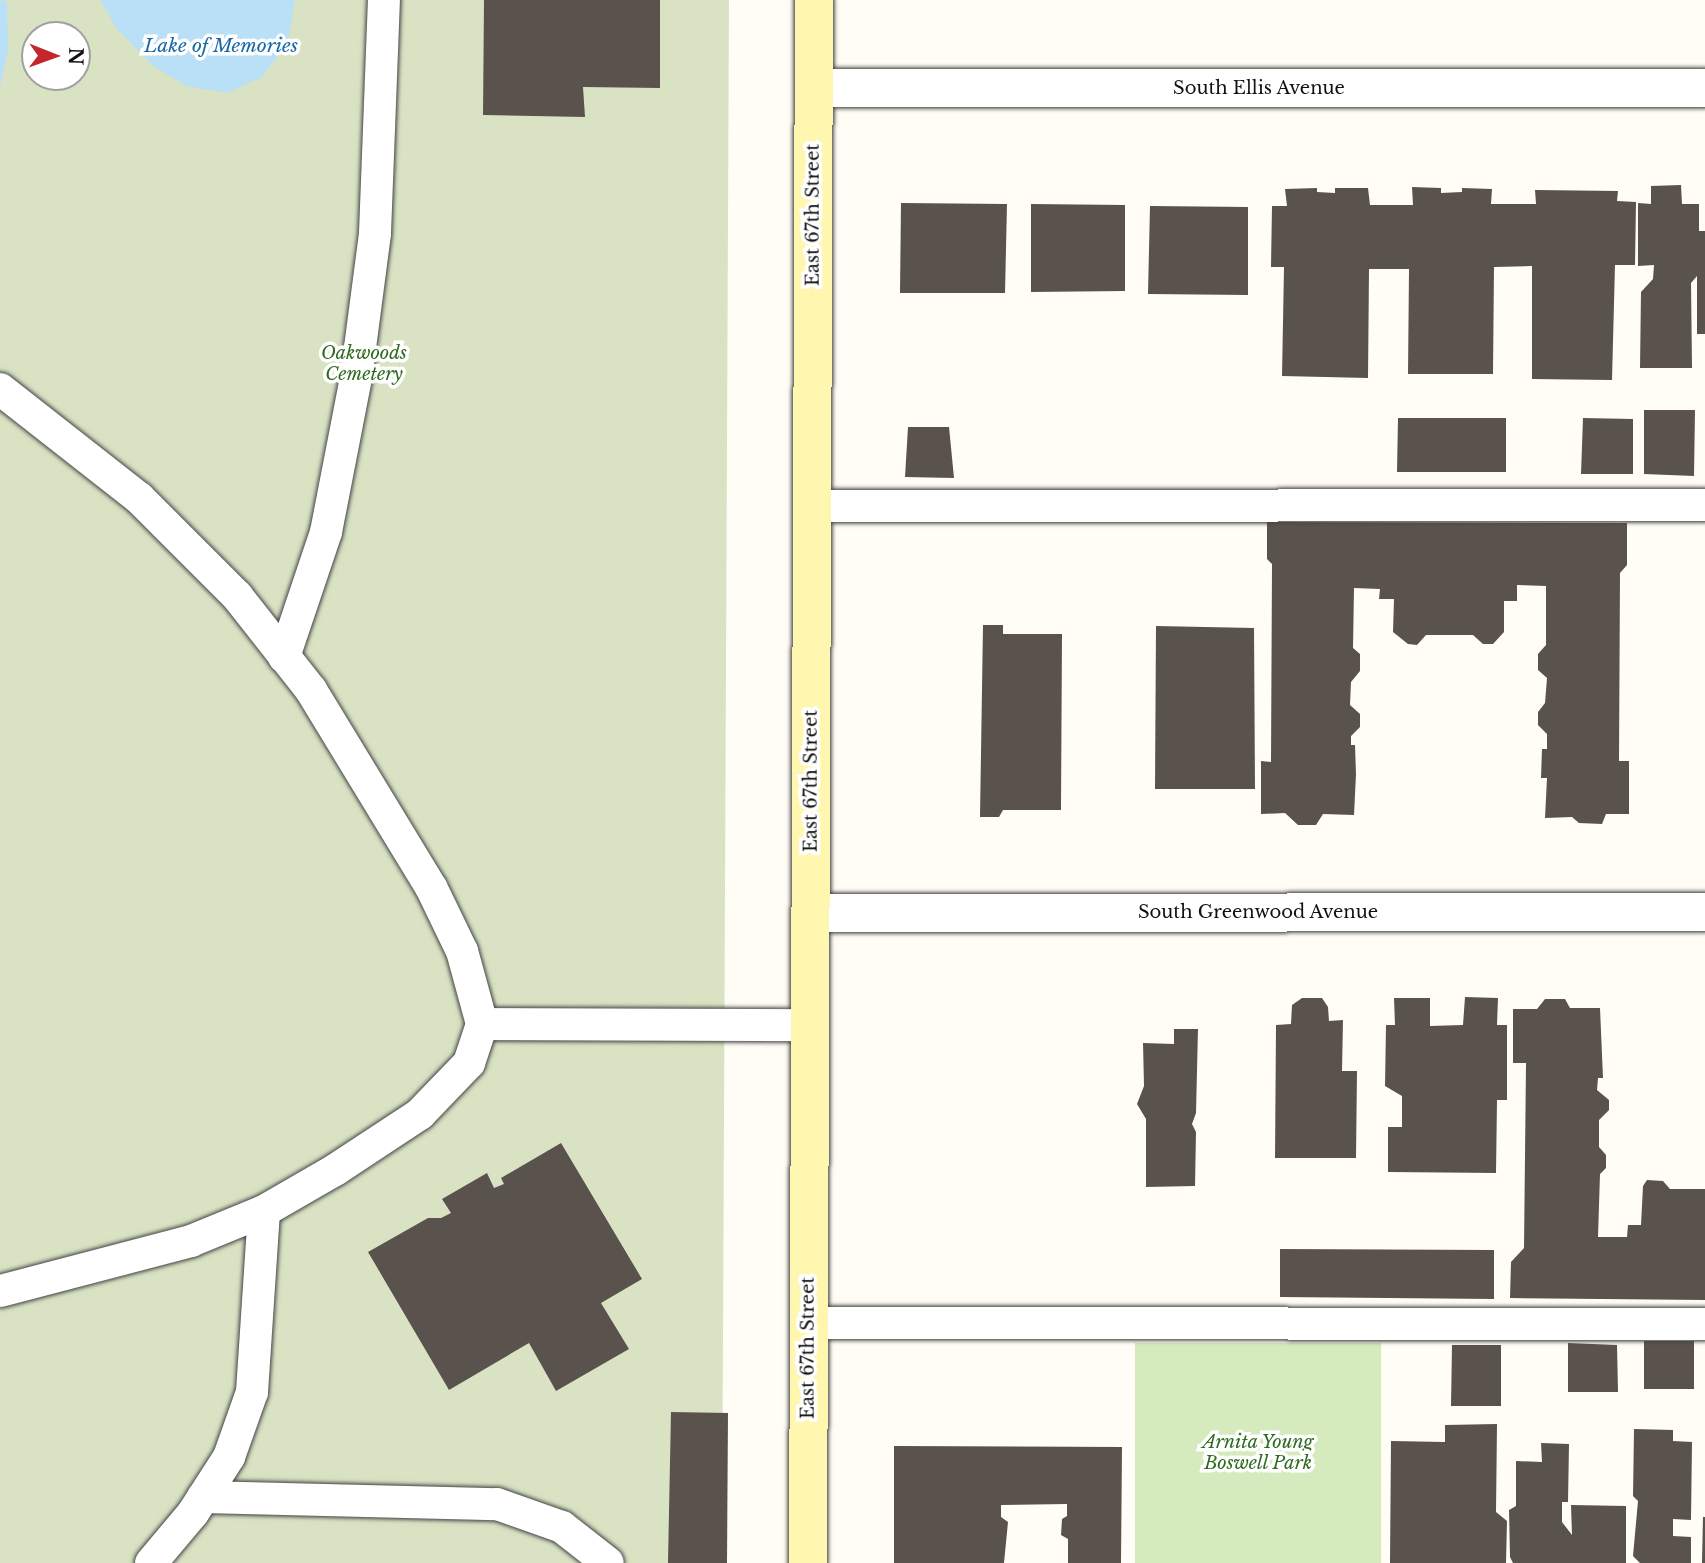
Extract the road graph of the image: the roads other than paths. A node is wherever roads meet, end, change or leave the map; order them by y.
1 (384, 0) edge
2 (814, 0) edge
3 (814, 88) junction
4 (1705, 88) edge
5 (0, 389) edge
6 (1705, 505) edge
7 (812, 506) junction
8 (284, 657) junction
9 (1705, 912) edge
10 (810, 913) junction
11 (482, 1024) junction
12 (810, 1025) junction
13 (264, 1211) junction
14 (0, 1291) edge
15 (808, 1323) junction
16 (1705, 1324) edge
17 (203, 1496) junction
18 (151, 1563) edge
19 (608, 1563) edge
20 (808, 1563) edge

1 - 8 lane
2 - 3 street, East 67th Street
3 - 4 street, South Ellis Avenue
3 - 7 street, East 67th Street
5 - 8 lane
6 - 7 lane
7 - 10 street, East 67th Street
8 - 11 lane
9 - 10 street, South Greenwood Avenue
10 - 12 street, East 67th Street
11 - 12 lane
11 - 13 lane
12 - 15 street, East 67th Street
13 - 14 lane
13 - 17 lane
15 - 16 lane
15 - 20 street, East 67th Street
17 - 18 lane
17 - 19 lane

